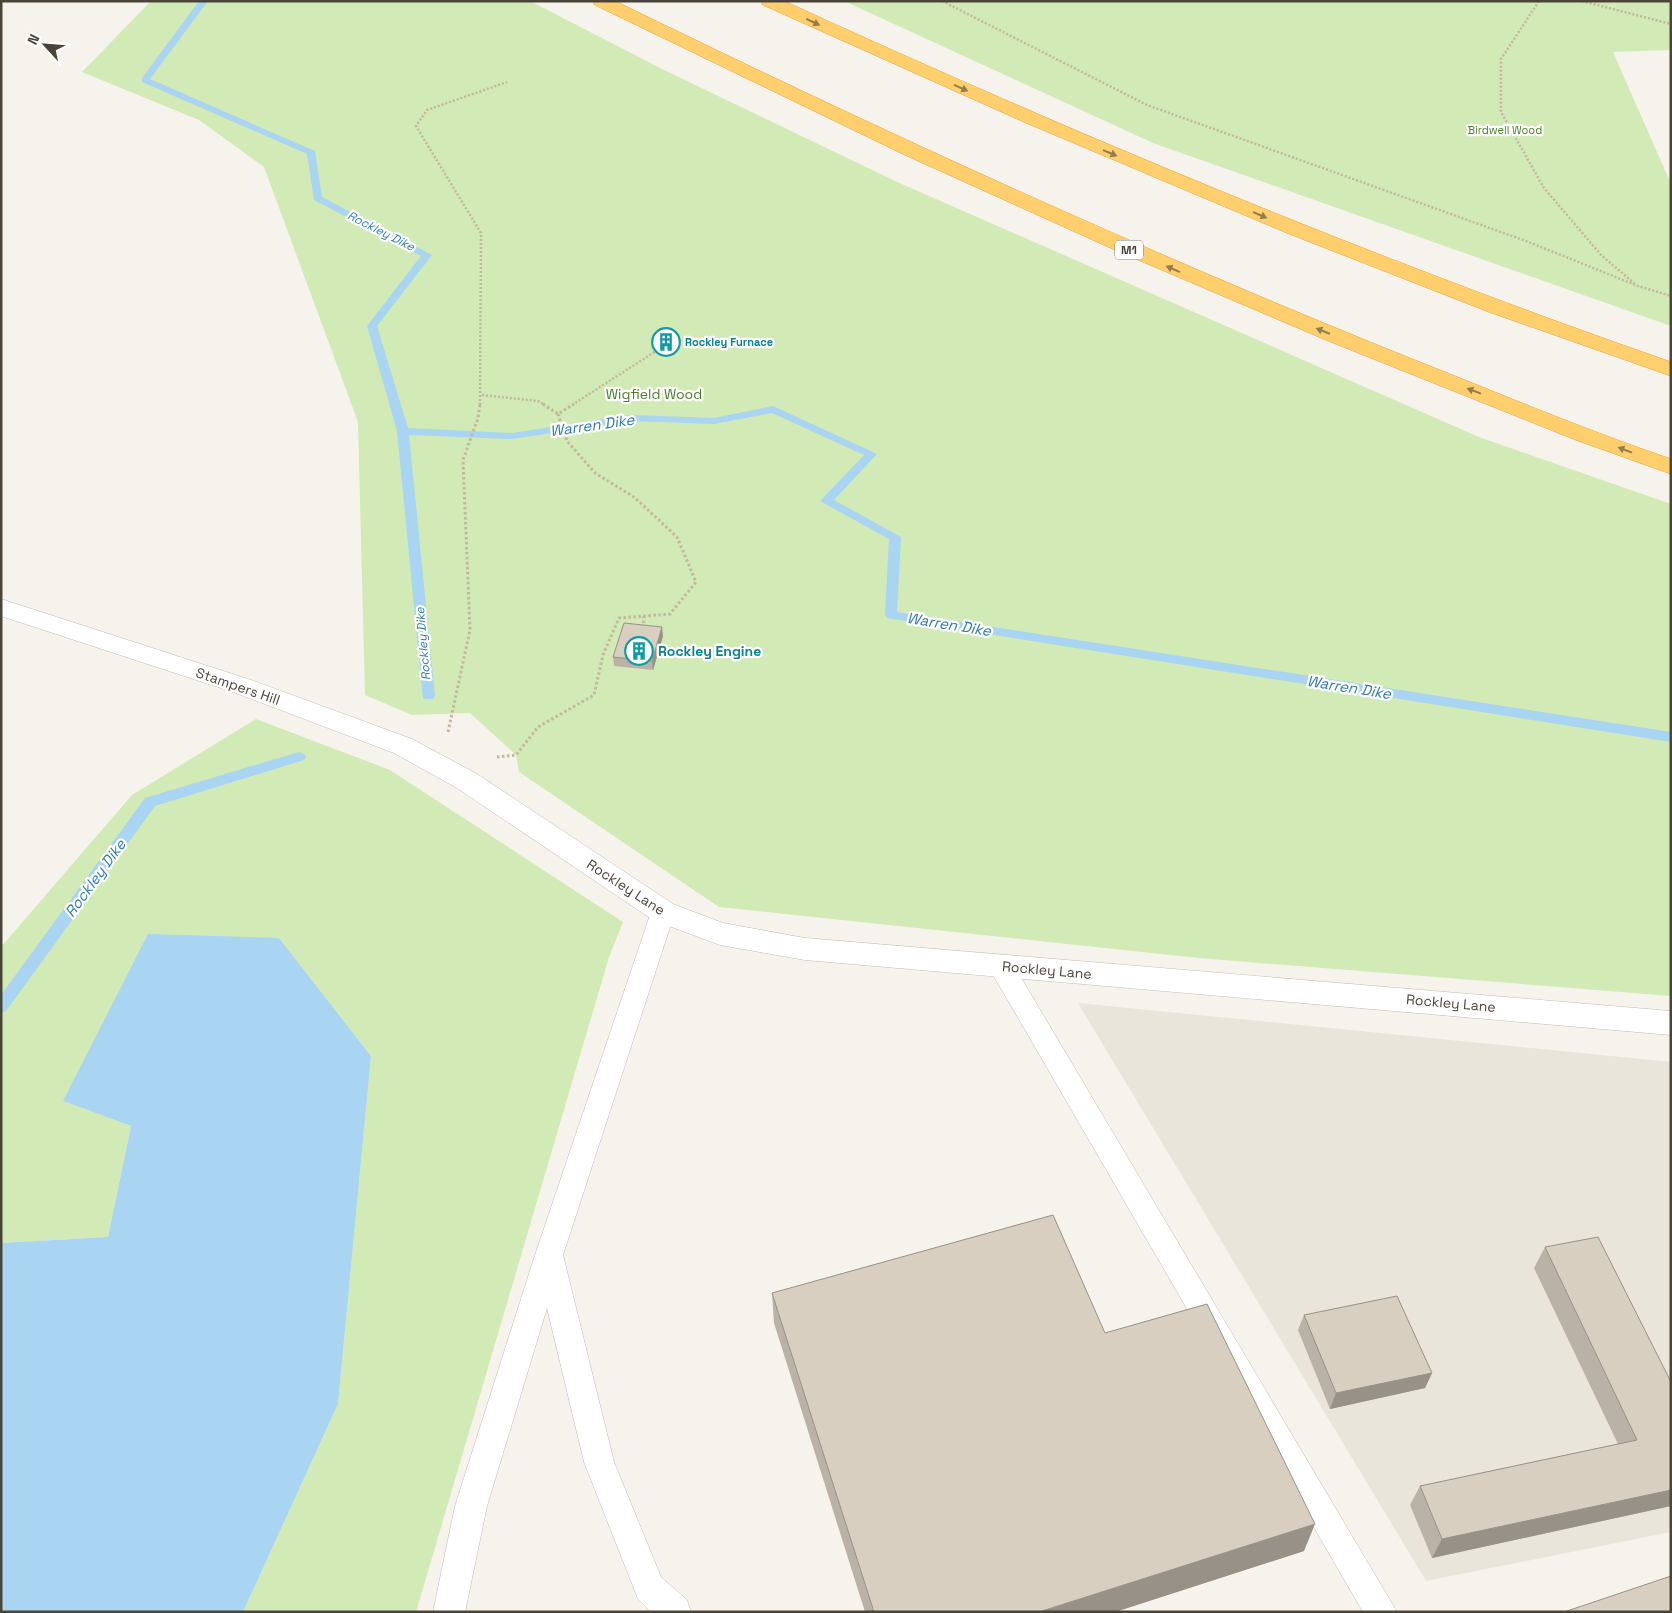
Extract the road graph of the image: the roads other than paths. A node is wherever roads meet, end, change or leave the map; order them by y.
1 (601, 1) edge
2 (769, 1) edge
3 (1671, 369) edge
4 (1671, 467) edge
5 (1, 607) edge
6 (467, 781) joint
7 (663, 912) junction
8 (1001, 966) junction
9 (1671, 1023) edge
10 (549, 1256) junction
11 (449, 1612) edge
12 (675, 1612) edge
13 (1381, 1612) edge

4 -> 1 highway, M1
2 -> 3 highway
5 - 6 street, Stampers Hill
6 - 7 street, Rockley Lane
7 - 8 street, Rockley Lane
7 - 10 lane
8 - 9 street, Rockley Lane
8 - 13 lane
10 - 11 lane
10 - 12 lane

